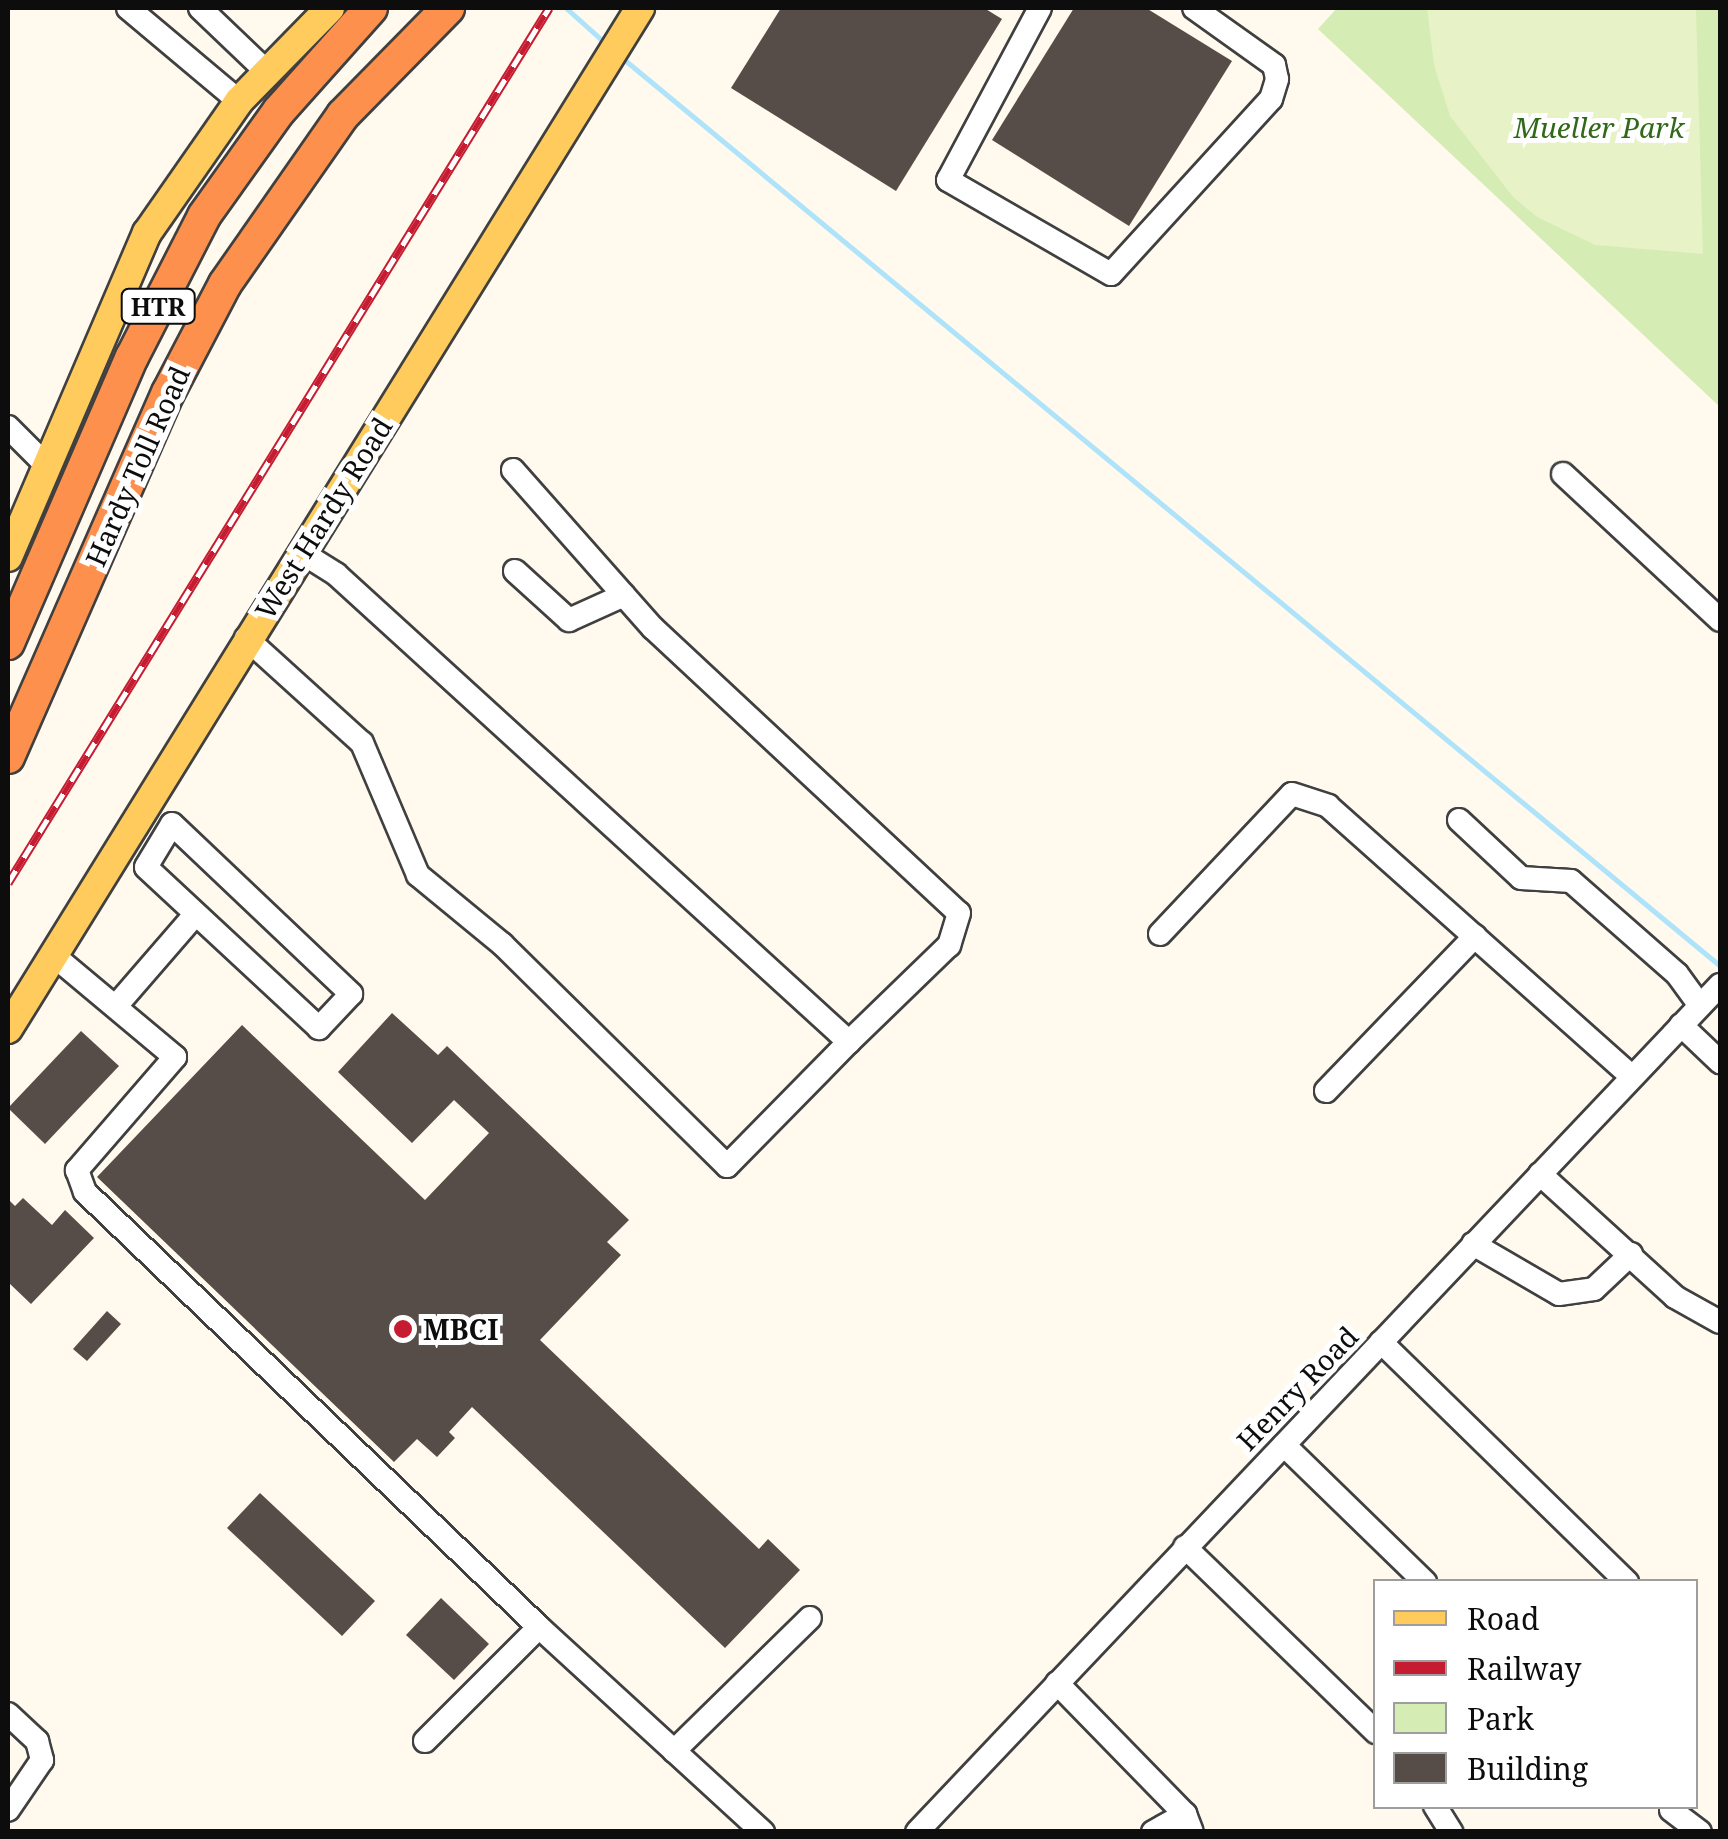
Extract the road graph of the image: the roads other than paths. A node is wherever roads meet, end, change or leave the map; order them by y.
1 (128, 8) edge
2 (200, 8) edge
3 (330, 8) edge
4 (371, 8) edge
5 (448, 8) edge
6 (640, 8) edge
7 (1040, 8) edge
8 (1194, 8) edge
9 (267, 72) junction
10 (238, 101) junction
11 (8, 427) edge
12 (44, 464) junction
13 (513, 470) dead end
14 (1564, 474) dead end
15 (303, 554) junction
16 (8, 557) edge
17 (515, 571) dead end
18 (624, 596) junction
19 (1720, 620) edge
20 (246, 638) junction
21 (8, 642) edge
22 (8, 757) edge
23 (1459, 820) dead end
24 (194, 916) junction
25 (1160, 934) dead end
26 (1476, 936) junction
27 (53, 955) junction
28 (1711, 994) edge
29 (116, 1006) junction
30 (1682, 1025) junction
31 (8, 1028) edge
32 (849, 1042) junction
33 (1720, 1062) edge
34 (1632, 1076) junction
35 (1326, 1091) dead end
36 (1540, 1174) junction
37 (1473, 1244) junction
38 (1631, 1254) junction
39 (1720, 1322) edge
40 (1381, 1342) junction
41 (1284, 1445) junction
42 (1185, 1547) junction
43 (1421, 1579) edge
44 (1624, 1579) edge
45 (810, 1618) dead end
46 (539, 1627) junction
47 (1057, 1683) junction
48 (8, 1714) edge
49 (1373, 1729) edge
50 (426, 1740) dead end
51 (674, 1751) junction
52 (1436, 1809) edge
53 (8, 1810) edge
54 (1671, 1810) dead end
55 (1188, 1823) edge
56 (763, 1832) edge
57 (916, 1832) edge
58 (1153, 1832) edge
59 (1451, 1832) edge
60 (1700, 1832) edge

1 - 10 street
2 - 9 street
3 - 9 main road
4 - 21 highway, Hardy Toll Road / HTR
5 - 22 highway, Hardy Toll Road / HTR
6 - 15 main road, West Hardy Road
7 - 8 street
9 - 10 main road
10 - 12 main road
11 - 12 street
12 - 16 main road
13 - 18 street
14 - 19 street
15 - 20 main road, West Hardy Road
15 - 32 street
17 - 18 street
18 - 32 street
20 - 27 main road, West Hardy Road
20 - 32 street
23 - 28 street
24 - 24 street
24 - 29 street
25 - 26 street
26 - 34 street
26 - 35 street
27 - 29 street
27 - 31 main road, West Hardy Road
28 - 30 street, Henry Road
29 - 46 street
30 - 33 street
30 - 34 street, Henry Road
34 - 36 street, Henry Road
36 - 37 street, Henry Road
36 - 38 street
37 - 38 street
37 - 40 street, Henry Road
38 - 39 street
40 - 41 street, Henry Road
40 - 44 street
41 - 42 street, Henry Road
41 - 43 street
42 - 47 street, Henry Road
42 - 49 street
45 - 51 street
46 - 50 street
46 - 51 street
47 - 55 street
47 - 57 street, Henry Road
48 - 53 street
51 - 56 street
52 - 59 street
54 - 60 street
55 - 58 street

